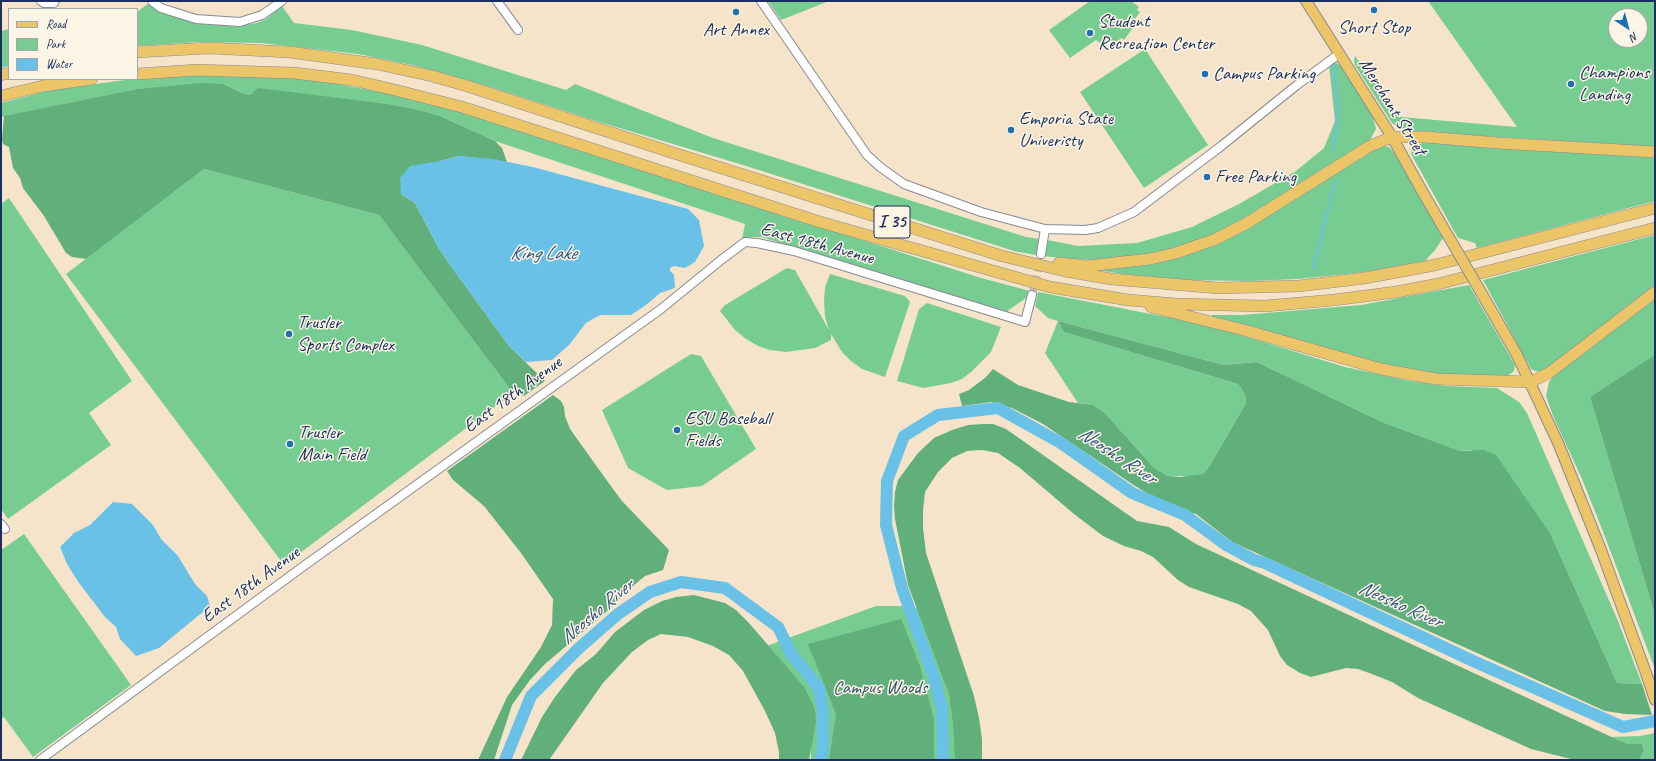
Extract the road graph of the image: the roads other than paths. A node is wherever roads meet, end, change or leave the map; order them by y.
1 (41, 1) edge
2 (55, 1) edge
3 (152, 1) edge
4 (282, 1) edge
5 (497, 1) edge
6 (761, 1) edge
7 (1306, 1) edge
8 (518, 30) dead end
9 (138, 52) edge
10 (1339, 54) junction
11 (138, 74) edge
12 (85, 80) edge
13 (1, 96) edge
14 (1392, 137) junction
15 (1655, 152) edge
16 (1655, 208) edge
17 (1655, 228) edge
18 (1046, 229) junction
19 (1041, 254) tunnel mouth
20 (1017, 259) junction
21 (1655, 292) edge
22 (1032, 295) tunnel mouth
23 (1128, 300) junction
24 (1531, 382) junction
25 (1655, 700) edge
26 (40, 760) edge

1 - 2 street
3 - 4 street
5 - 8 street
6 - 18 street
7 - 10 main road, Merchant Street
9 - 20 highway, I 35
10 - 14 main road, Merchant Street
10 - 18 street
11 - 23 highway, I 35
12 - 13 highway
14 - 15 highway
14 - 20 highway
14 - 24 main road, Merchant Street, bridge
16 - 20 highway, I 35
17 - 23 highway, I 35
18 - 19 street
21 - 24 highway
22 - 26 street, East 18th Avenue
23 - 24 highway
24 - 25 main road, Merchant Street

